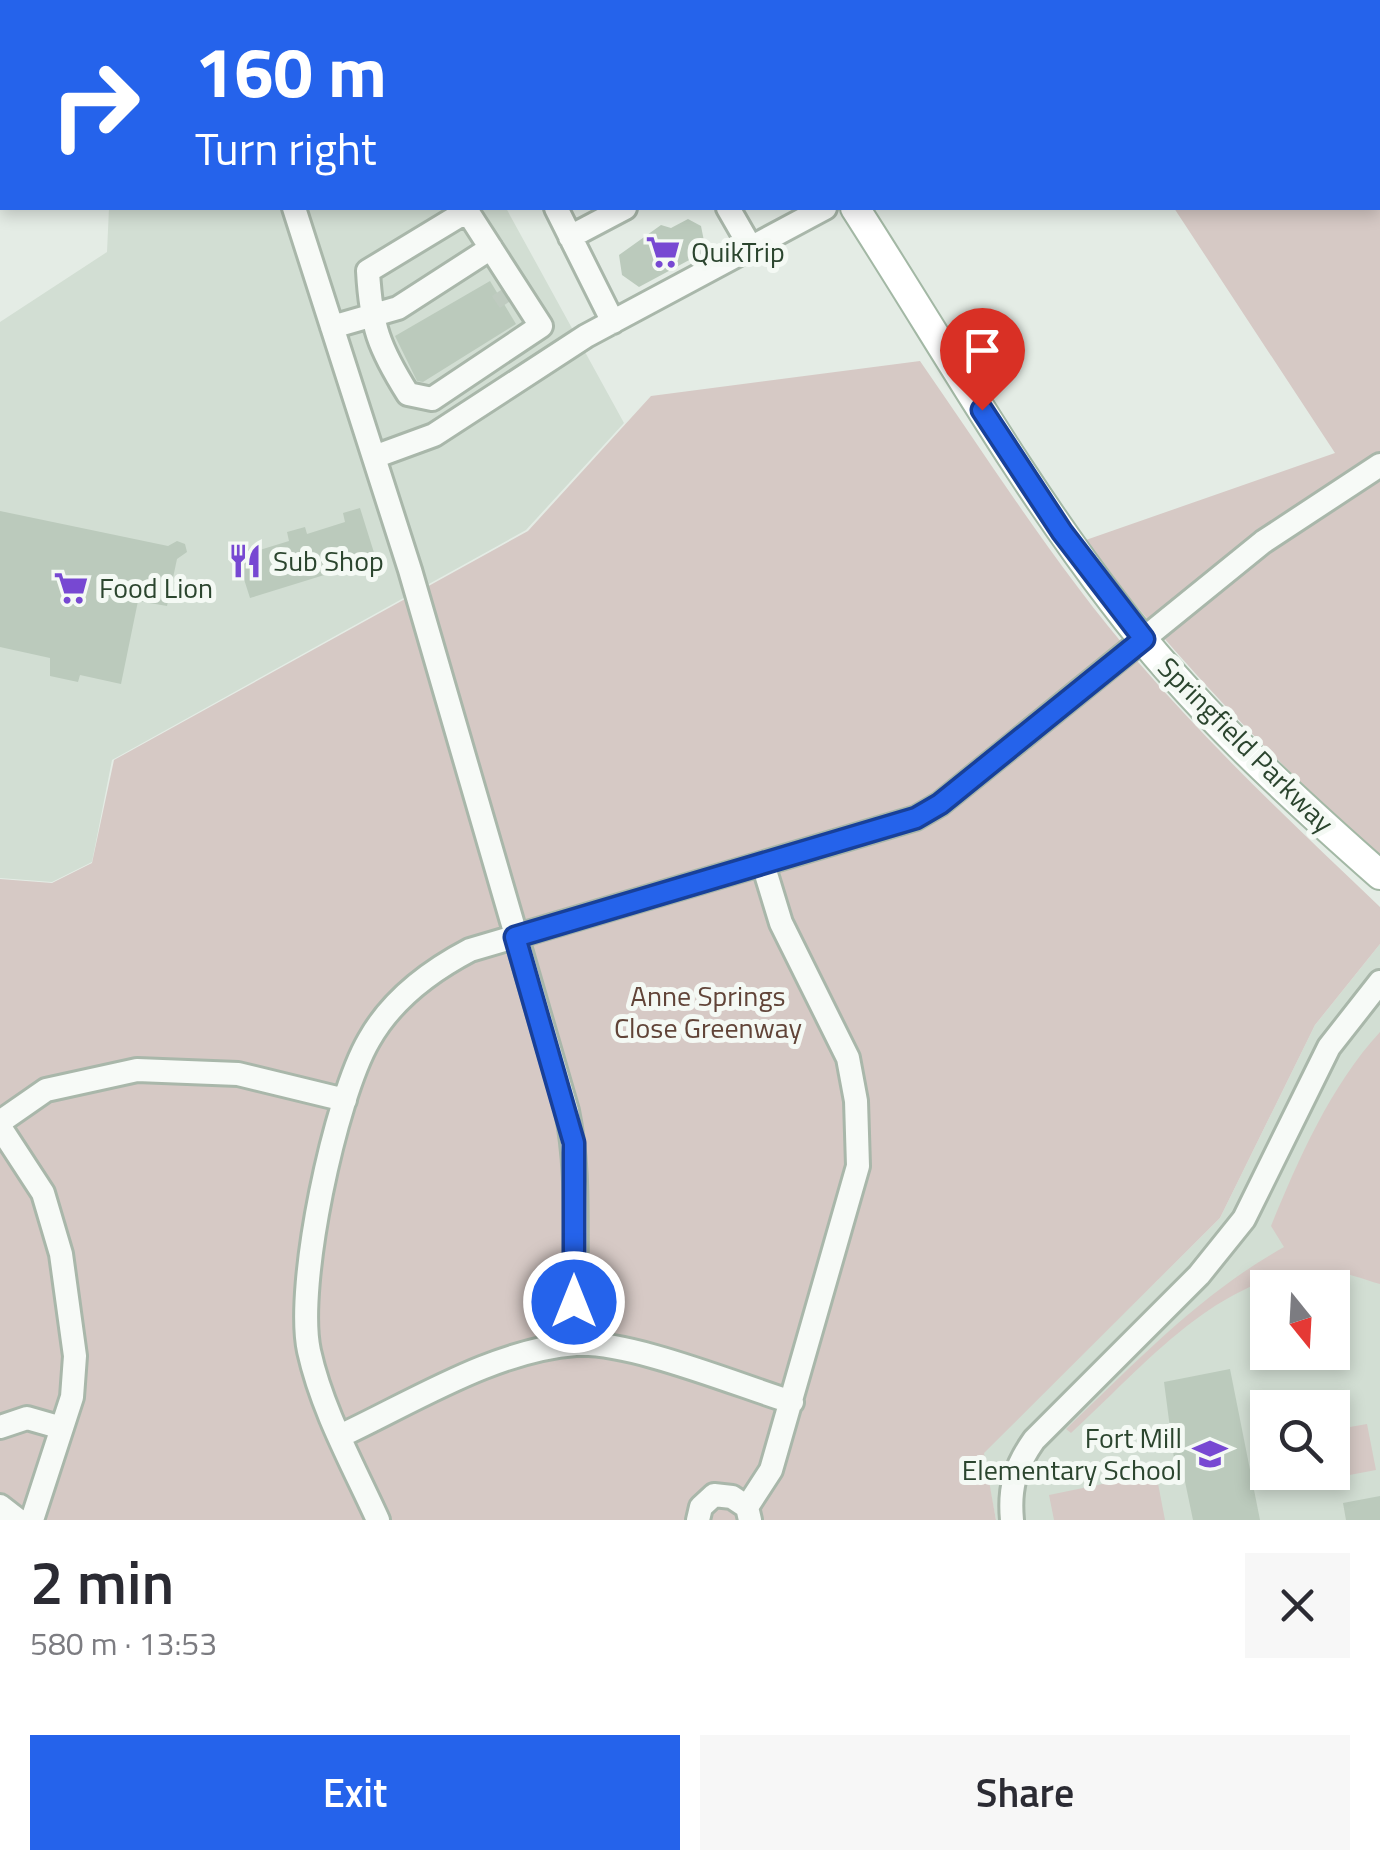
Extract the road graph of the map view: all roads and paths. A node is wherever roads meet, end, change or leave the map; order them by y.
1 (295, 210) edge
2 (557, 210) edge
3 (619, 210) edge
4 (729, 210) edge
5 (821, 210) edge
6 (856, 210) edge
7 (570, 237) junction
8 (751, 248) junction
9 (501, 277) junction
10 (370, 317) junction
11 (614, 322) junction
12 (332, 327) junction
13 (530, 333) junction
14 (462, 379) junction
15 (480, 406) junction
16 (374, 457) junction
17 (1380, 466) edge
18 (1144, 639) junction
19 (762, 864) junction
20 (1380, 875) edge
21 (515, 937) junction
22 (1380, 982) edge
23 (346, 1100) junction
24 (0, 1125) edge
25 (580, 1344) junction
26 (792, 1402) junction
27 (0, 1427) edge
28 (62, 1428) junction
29 (340, 1436) junction
30 (0, 1506) edge
31 (749, 1514) edge
32 (18, 1520) edge
33 (32, 1520) edge
34 (378, 1520) edge
35 (698, 1520) edge
36 (1012, 1520) edge

1 - 12 street
2 - 7 street
3 - 7 street
4 - 8 street
5 - 8 street
6 - 18 main road, Springfield Parkway
7 - 11 street
8 - 11 street
9 - 10 street
9 - 10 street
9 - 13 street
9 - 13 street
10 - 12 street
10 - 14 street
11 - 15 street
12 - 16 street
13 - 14 street
14 - 15 street
15 - 16 street
16 - 21 street
17 - 18 street
18 - 19 street
18 - 20 main road, Springfield Parkway
19 - 21 street
19 - 26 street
21 - 23 street
21 - 25 street
22 - 36 street
23 - 24 street
23 - 29 street
24 - 28 street
25 - 26 street
25 - 29 street
26 - 31 street
27 - 28 street
28 - 33 street
29 - 34 street
30 - 32 street
31 - 35 street

